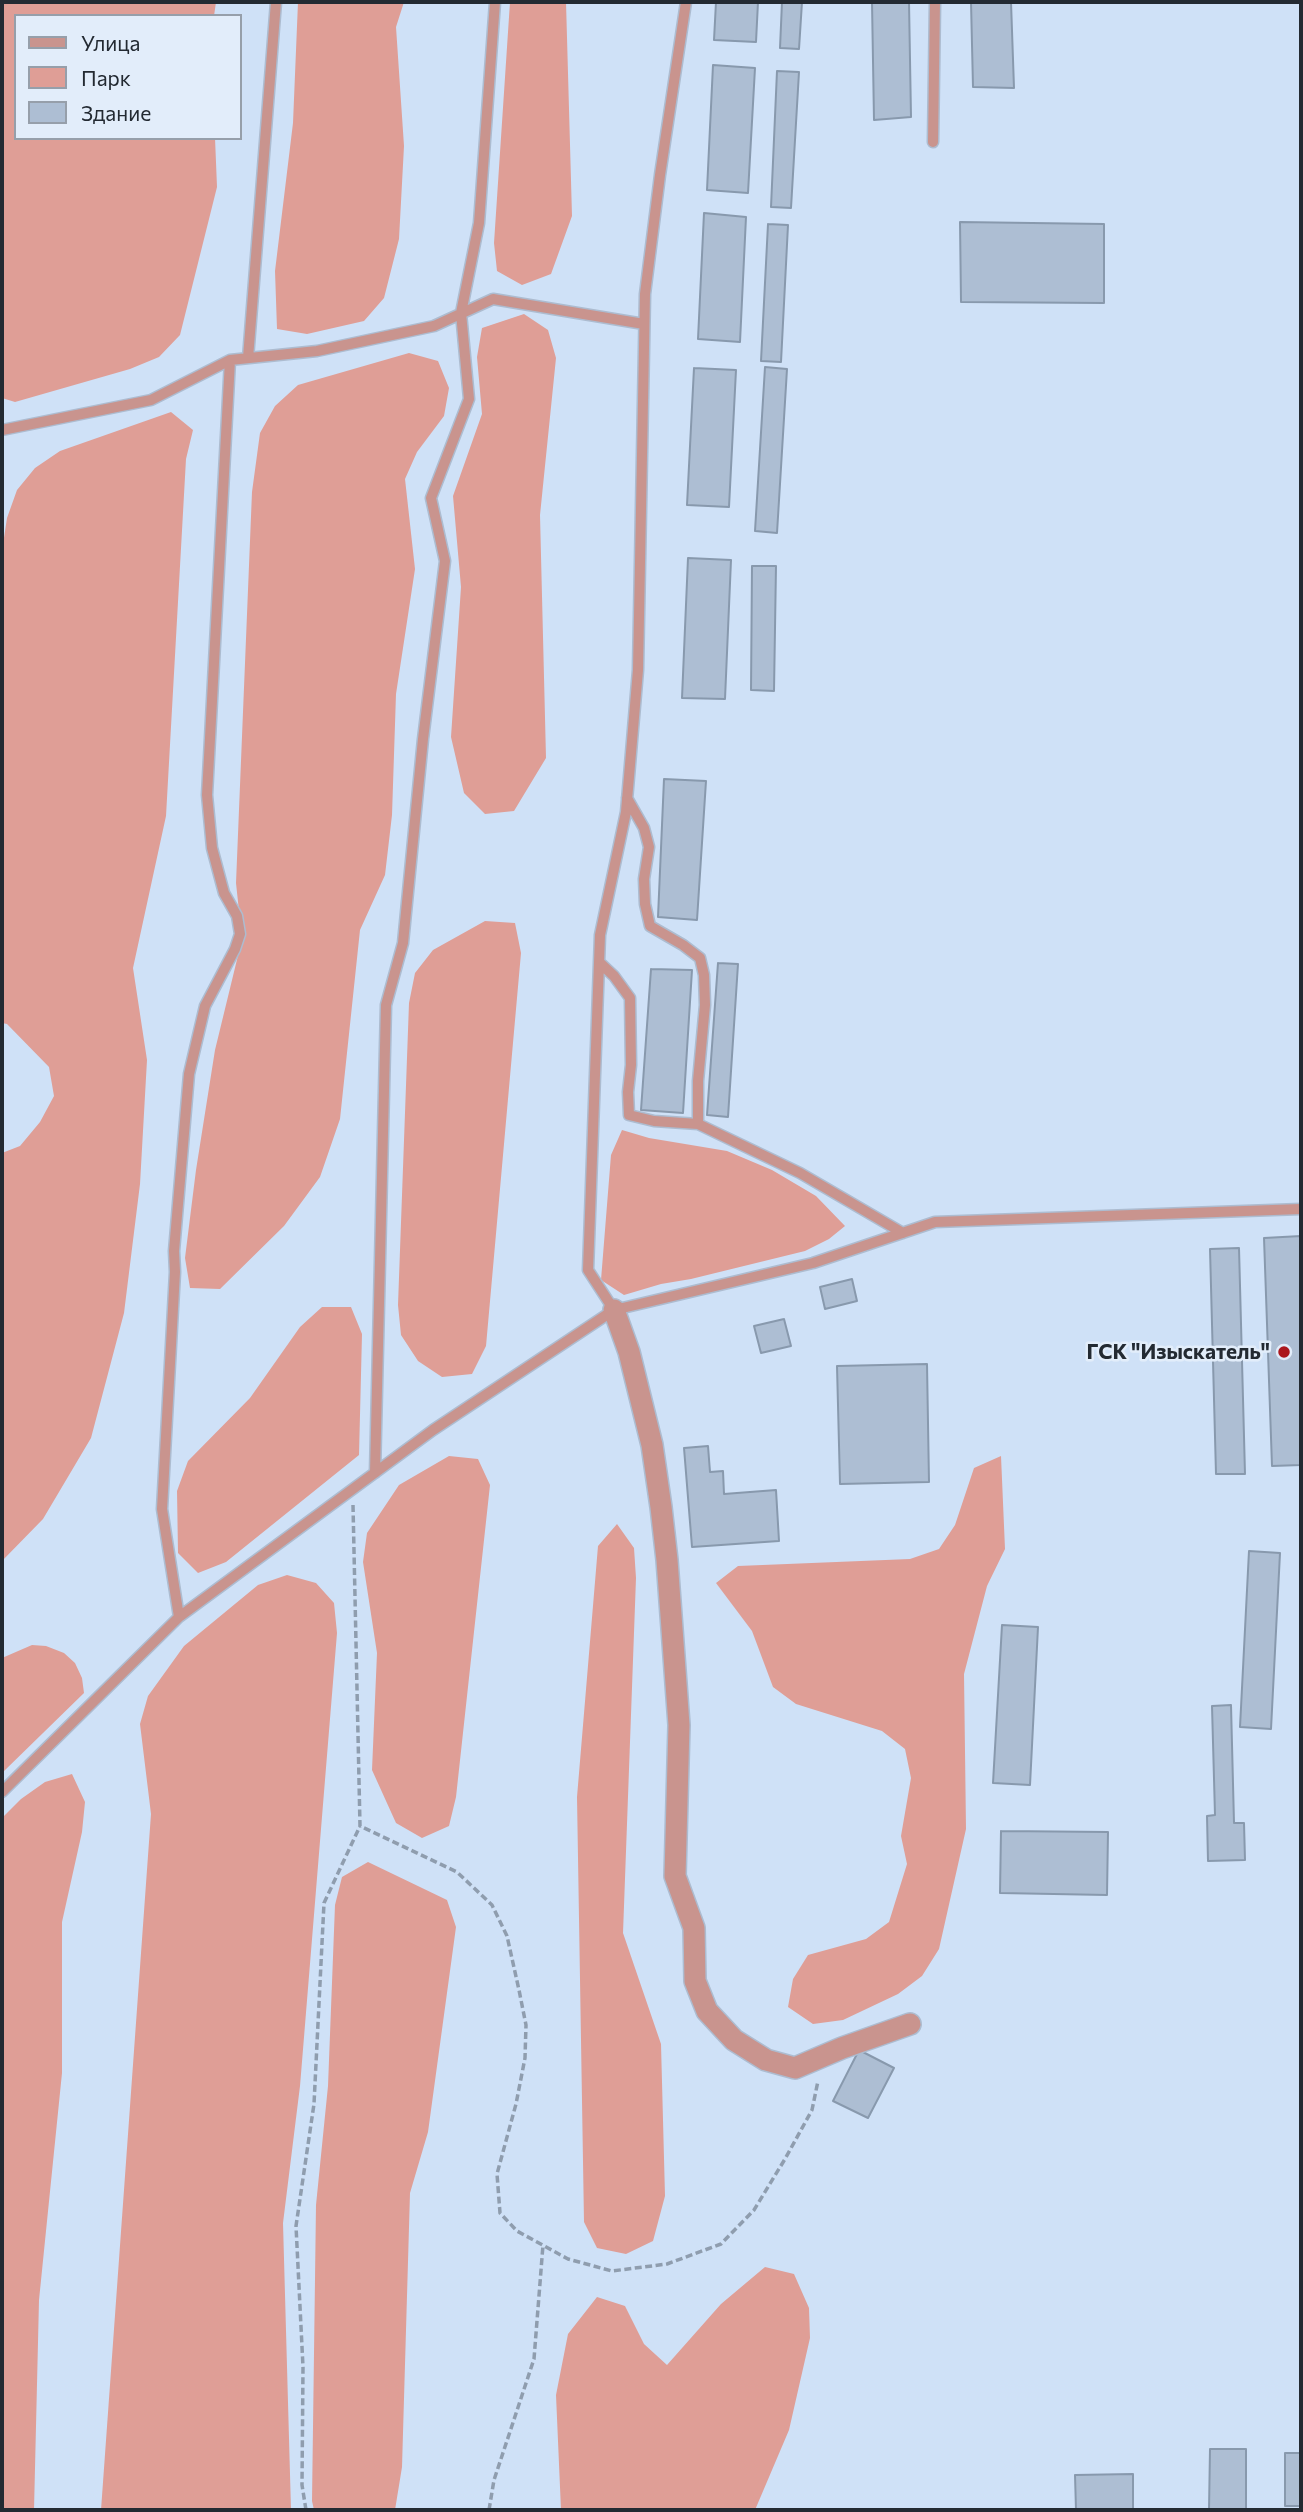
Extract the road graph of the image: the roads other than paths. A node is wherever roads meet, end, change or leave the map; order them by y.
1 (275, 2) edge
2 (495, 2) edge
3 (686, 2) edge
4 (935, 2) edge
5 (933, 142) dead end
6 (461, 313) junction
7 (645, 324) junction
8 (248, 358) junction
9 (230, 360) junction
10 (2, 430) edge
11 (627, 798) junction
12 (599, 962) junction
13 (698, 1124) junction
14 (1301, 1209) edge
15 (903, 1233) junction
16 (614, 1310) junction
17 (375, 1473) junction
18 (179, 1617) junction
19 (2, 1792) edge
20 (910, 2024) dead end

1 - 8 lane
2 - 6 lane
3 - 7 lane
4 - 5 lane
6 - 7 lane
6 - 8 lane
6 - 17 lane
7 - 11 lane
8 - 9 lane
9 - 10 lane
9 - 18 lane
11 - 12 lane
11 - 13 lane
12 - 13 lane
12 - 16 lane
13 - 15 lane
14 - 15 lane
15 - 16 lane
16 - 17 lane
16 - 20 street
17 - 18 lane
18 - 19 lane

